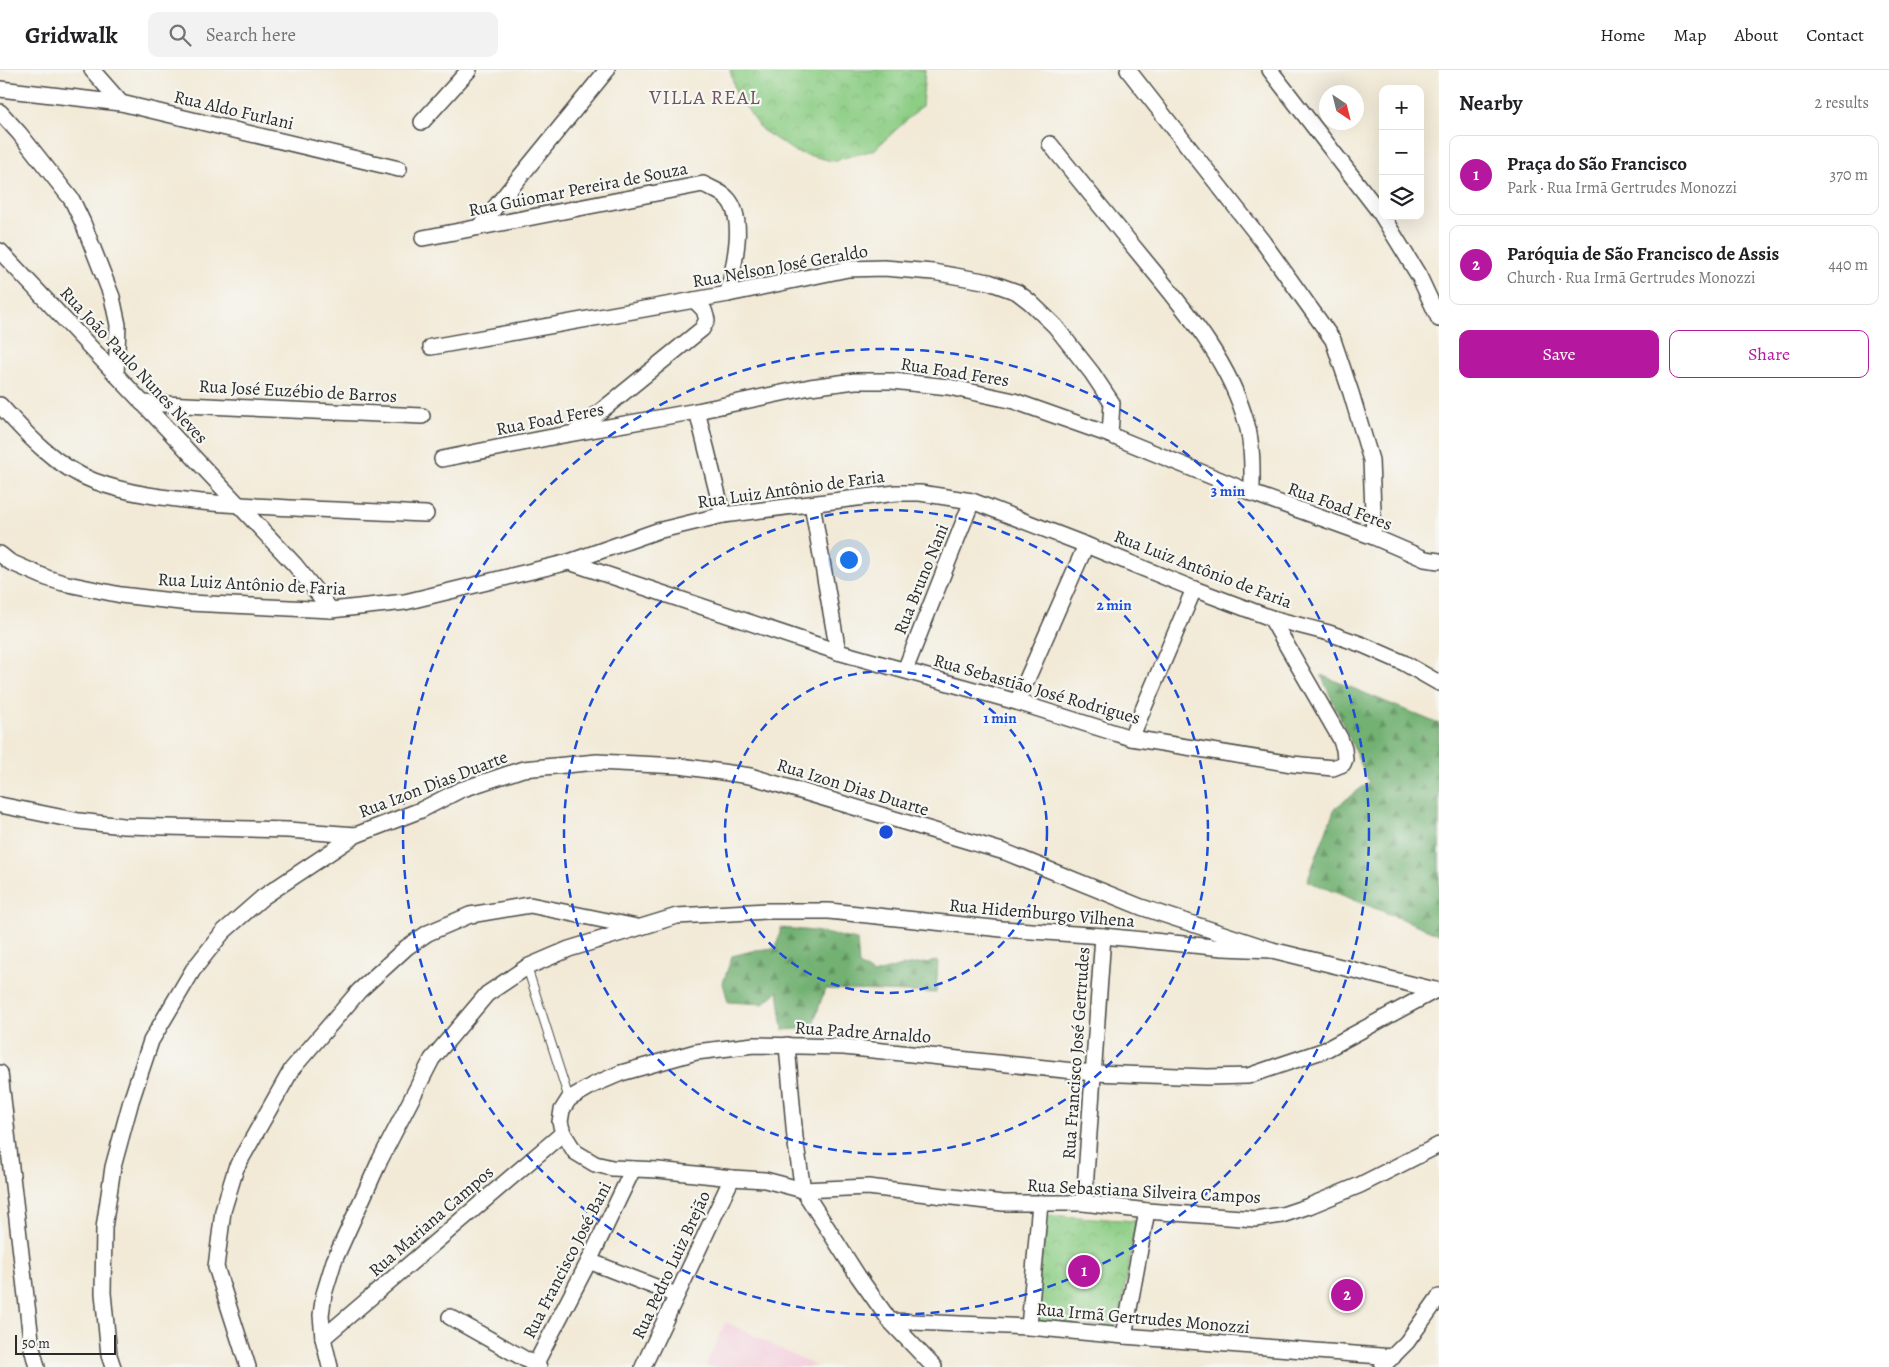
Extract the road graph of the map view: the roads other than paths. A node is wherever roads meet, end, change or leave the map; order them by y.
1 (92, 70) edge
2 (469, 70) edge
3 (607, 70) edge
4 (1128, 70) edge
5 (1270, 70) edge
6 (0, 88) edge
7 (121, 103) junction
8 (0, 112) edge
9 (422, 122) dead end
10 (1050, 144) dead end
11 (399, 169) dead end
12 (479, 227) junction
13 (423, 238) dead end
14 (0, 251) edge
15 (728, 294) junction
16 (694, 300) junction
17 (1439, 319) edge
18 (431, 347) dead end
19 (116, 375) junction
20 (142, 402) junction
21 (0, 405) edge
22 (698, 411) junction
23 (422, 416) dead end
24 (574, 433) junction
25 (1110, 435) junction
26 (442, 459) dead end
27 (1252, 494) junction
28 (972, 501) junction
29 (812, 504) junction
30 (239, 506) junction
31 (426, 514) dead end
32 (723, 515) junction
33 (1374, 537) junction
34 (1086, 545) junction
35 (3, 559) edge
36 (1439, 561) edge
37 (569, 562) junction
38 (1194, 589) junction
39 (331, 610) junction
40 (1272, 618) junction
41 (838, 652) junction
42 (904, 670) junction
43 (1439, 683) edge
44 (1017, 702) junction
45 (1131, 738) junction
46 (0, 805) edge
47 (356, 835) junction
48 (638, 927) junction
49 (1103, 936) junction
50 (1272, 950) junction
51 (527, 967) junction
52 (1438, 991) edge
53 (787, 1045) junction
54 (0, 1073) edge
55 (1092, 1073) junction
56 (569, 1099) junction
57 (563, 1133) junction
58 (1439, 1145) edge
59 (633, 1169) junction
60 (732, 1178) junction
61 (803, 1190) junction
62 (1040, 1203) junction
63 (1084, 1203) junction
64 (1147, 1211) junction
65 (589, 1261) junction
66 (676, 1295) junction
67 (1439, 1298) edge
68 (450, 1317) dead end
69 (890, 1321) junction
70 (1029, 1327) junction
71 (1124, 1336) junction
72 (323, 1338) junction
73 (1387, 1362) edge
74 (536, 1366) edge
75 (36, 1367) edge
76 (113, 1367) edge
77 (248, 1367) edge
78 (330, 1367) edge
79 (643, 1367) edge
80 (934, 1367) edge

1 - 7 street
2 - 9 street
3 - 12 street
4 - 33 street
5 - 17 street
6 - 7 street, Rua Aldo Furlani
7 - 11 street, Rua Aldo Furlani
8 - 19 street
10 - 27 street
12 - 13 street, Rua Guiomar Pereira de Souza
12 - 15 street, Rua Guiomar Pereira de Souza
14 - 19 street, Rua João Paulo Nunes Neves
15 - 16 street, Rua Nelson José Geraldo
15 - 25 street, Rua Nelson José Geraldo
16 - 18 street, Rua Nelson José Geraldo
16 - 24 street
19 - 20 street, Rua João Paulo Nunes Neves
20 - 23 street, Rua José Euzébio de Barros
20 - 30 street, Rua João Paulo Nunes Neves
21 - 30 street
22 - 24 street, Rua Foad Feres
22 - 25 street, Rua Foad Feres
22 - 32 street
24 - 26 street, Rua Foad Feres
25 - 27 street, Rua Foad Feres
27 - 33 street, Rua Foad Feres
28 - 29 street, Rua Luiz Antônio de Faria
28 - 34 street, Rua Luiz Antônio de Faria
28 - 42 street, Rua Bruno Nani
29 - 32 street, Rua Luiz Antônio de Faria
29 - 41 street
30 - 31 street
30 - 39 street, Rua João Paulo Nunes Neves
32 - 37 street, Rua Luiz Antônio de Faria
33 - 36 street, Rua Foad Feres
34 - 38 street, Rua Luiz Antônio de Faria
34 - 44 street
35 - 39 street, Rua Luiz Antônio de Faria
37 - 39 street, Rua Luiz Antônio de Faria
37 - 41 street, Rua Sebastião José Rodrigues
38 - 40 street, Rua Luiz Antônio de Faria
38 - 45 street
40 - 43 street, Rua Luiz Antônio de Faria
40 - 45 street, Rua Sebastião José Rodrigues
41 - 42 street, Rua Sebastião José Rodrigues
42 - 44 street, Rua Sebastião José Rodrigues
44 - 45 street, Rua Sebastião José Rodrigues
46 - 47 street
47 - 50 street, Rua Izon Dias Duarte
47 - 76 street, Rua Izon Dias Duarte
48 - 49 street, Rua Hidemburgo Vilhena
48 - 51 street, Rua Hidemburgo Vilhena
48 - 77 street
49 - 50 street, Rua Hidemburgo Vilhena
49 - 55 street, Rua Francisco José Gertrudes
50 - 52 street, Rua Hidemburgo Vilhena
51 - 56 lane
51 - 72 street, Rua Hidemburgo Vilhena
52 - 55 street, Rua Padre Arnaldo
53 - 55 street, Rua Padre Arnaldo
53 - 56 street, Rua Padre Arnaldo
53 - 61 street
54 - 75 street
55 - 63 street, Rua Francisco José Gertrudes
56 - 57 street
57 - 59 street
57 - 72 street, Rua Mariana Campos
58 - 64 street, Rua Sebastiana Silveira Campos
59 - 60 street
59 - 65 street, Rua Francisco José Bani
60 - 61 street
60 - 66 street, Rua Pedro Luiz Brejão
61 - 62 street, Rua Sebastiana Silveira Campos
61 - 69 street
62 - 63 street, Rua Sebastiana Silveira Campos
62 - 70 street
63 - 64 street, Rua Sebastiana Silveira Campos
64 - 71 street
65 - 66 street
65 - 74 street, Rua Francisco José Bani
66 - 79 street, Rua Pedro Luiz Brejão
67 - 73 street
68 - 74 street
69 - 70 street, Rua Irmã Gertrudes Monozzi
69 - 80 street
70 - 71 street, Rua Irmã Gertrudes Monozzi
71 - 73 street, Rua Irmã Gertrudes Monozzi
72 - 78 street, Rua Hidemburgo Vilhena

